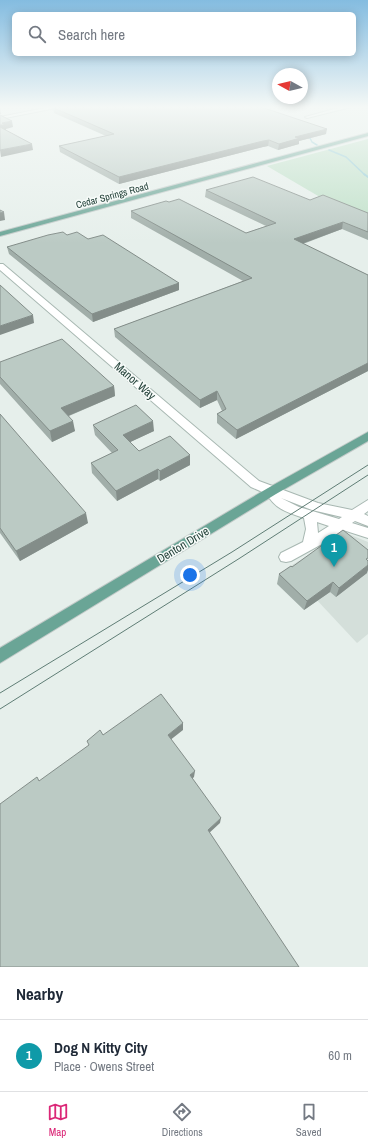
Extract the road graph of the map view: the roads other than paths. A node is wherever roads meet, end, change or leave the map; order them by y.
1 (301, 152) edge
2 (0, 234) edge
3 (0, 266) edge
4 (368, 436) edge
5 (272, 491) junction
6 (368, 505) edge
7 (310, 515) junction
8 (353, 515) junction
9 (368, 521) edge
10 (342, 524) junction
11 (368, 533) edge
12 (309, 543) junction
13 (286, 557) dead end
14 (0, 656) edge

1 - 2 main road, Cedar Springs Road
3 - 5 street, Manor Way
4 - 5 main road, Denton Drive
5 - 7 street, Manor Way
5 - 8 street, Manor Way
5 - 14 main road, Denton Drive
6 - 8 street
7 - 10 street, Manor Way
7 - 12 street
8 - 9 street, Manor Way
8 - 10 street
10 - 11 street, Manor Way
10 - 12 street
12 - 13 street

